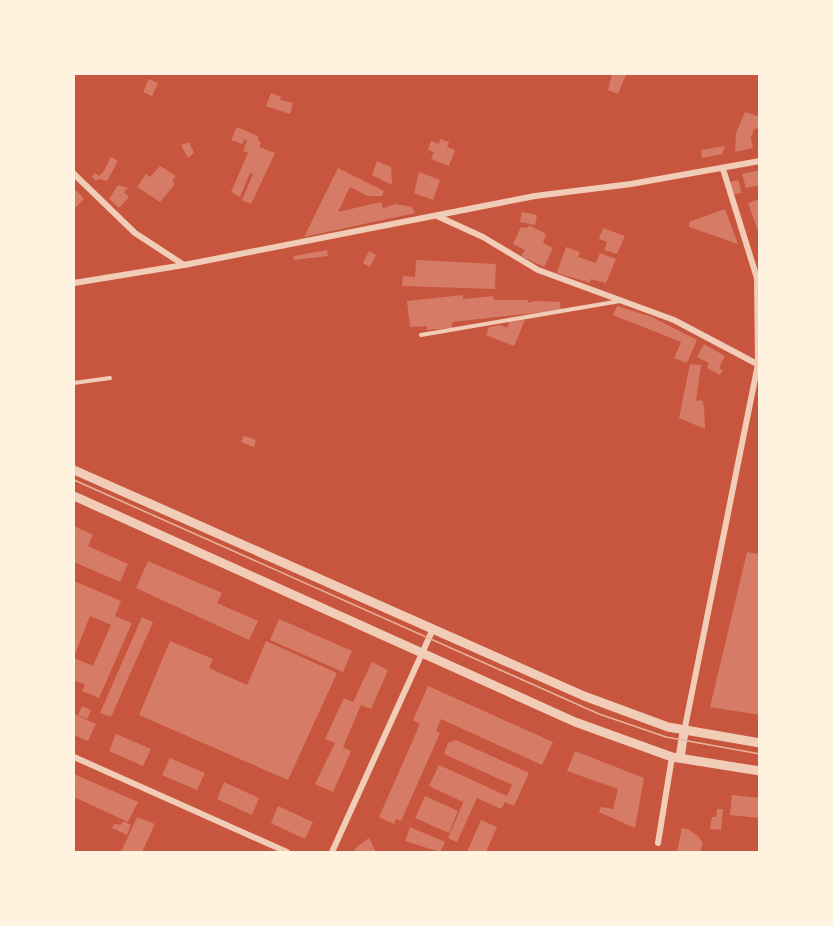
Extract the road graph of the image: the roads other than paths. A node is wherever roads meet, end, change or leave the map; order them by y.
1 (759, 161) edge
2 (723, 169) junction
3 (74, 174) edge
4 (436, 216) junction
5 (184, 265) junction
6 (758, 278) edge
7 (74, 283) edge
8 (620, 300) junction
9 (421, 335) dead end
10 (758, 364) edge
11 (110, 378) dead end
12 (74, 383) edge
13 (74, 470) edge
14 (74, 496) edge
15 (433, 629) junction
16 (422, 653) junction
17 (684, 732) junction
18 (759, 744) edge
19 (676, 757) junction
20 (74, 758) edge
21 (759, 771) edge
22 (658, 843) dead end
23 (287, 852) edge
24 (332, 852) edge

1 - 2 street
2 - 4 street
2 - 6 street
3 - 5 street
4 - 5 street
4 - 8 street
5 - 7 street
6 - 10 street
8 - 9 lane
8 - 10 street
10 - 17 street
11 - 12 lane
13 - 15 street
14 - 16 street
15 - 16 street
15 - 17 street
16 - 19 street
16 - 24 street
17 - 18 street
17 - 19 street
19 - 21 street
19 - 22 street
20 - 23 street

